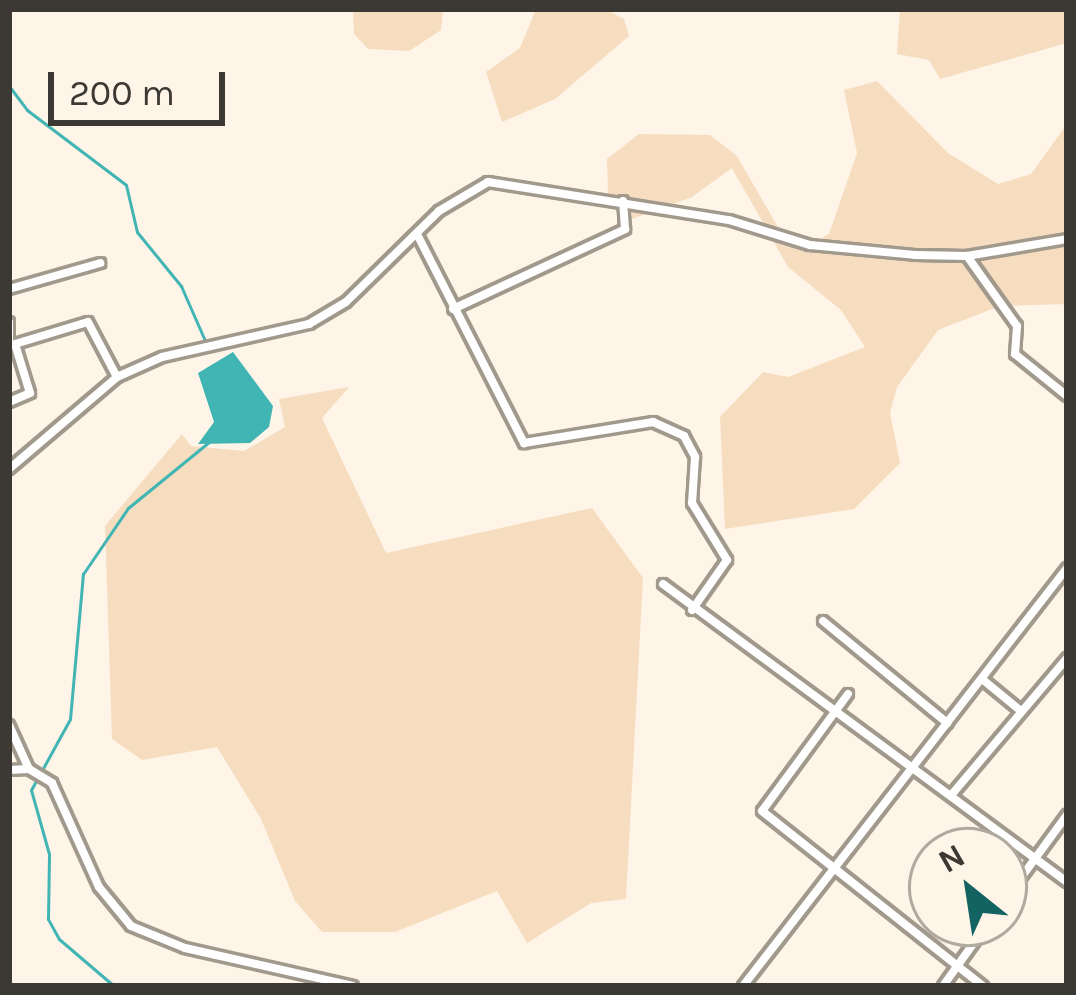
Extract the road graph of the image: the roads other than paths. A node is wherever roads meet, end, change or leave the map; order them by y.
1 (622, 201) junction
2 (417, 236) junction
3 (1067, 239) edge
4 (968, 256) junction
5 (100, 263) dead end
6 (9, 289) edge
7 (453, 309) junction
8 (9, 322) edge
9 (12, 345) edge
10 (117, 377) junction
11 (1065, 390) edge
12 (9, 402) edge
13 (9, 469) edge
14 (1067, 568) edge
15 (664, 584) dead end
16 (692, 610) junction
17 (823, 621) dead end
18 (1066, 662) edge
19 (982, 679) junction
20 (848, 694) dead end
21 (836, 710) junction
22 (1021, 711) junction
23 (947, 724) junction
24 (9, 725) edge
25 (914, 766) junction
26 (29, 769) junction
27 (9, 770) edge
28 (953, 793) junction
29 (1067, 815) edge
30 (1035, 858) junction
31 (1028, 868) edge
32 (829, 872) junction
33 (1067, 882) edge
34 (971, 947) edge
35 (957, 966) junction
36 (353, 986) edge
37 (743, 986) edge
38 (943, 986) edge
39 (983, 986) edge

1 - 2 street
1 - 4 street
1 - 7 street
2 - 7 street
2 - 10 street
3 - 4 street
4 - 11 street
5 - 6 street
7 - 16 street
8 - 9 street
9 - 10 street
9 - 12 street
10 - 13 street
14 - 19 street
15 - 16 street
16 - 21 street
17 - 23 street
18 - 22 street
19 - 22 street
19 - 23 street
20 - 21 street
21 - 25 street
21 - 32 street
22 - 28 street
23 - 25 street
24 - 26 street
25 - 28 street
25 - 32 street
26 - 27 street
26 - 36 street
28 - 30 street
29 - 30 street
30 - 31 street
30 - 33 street
32 - 35 street
32 - 37 street
34 - 35 street
35 - 38 street
35 - 39 street

